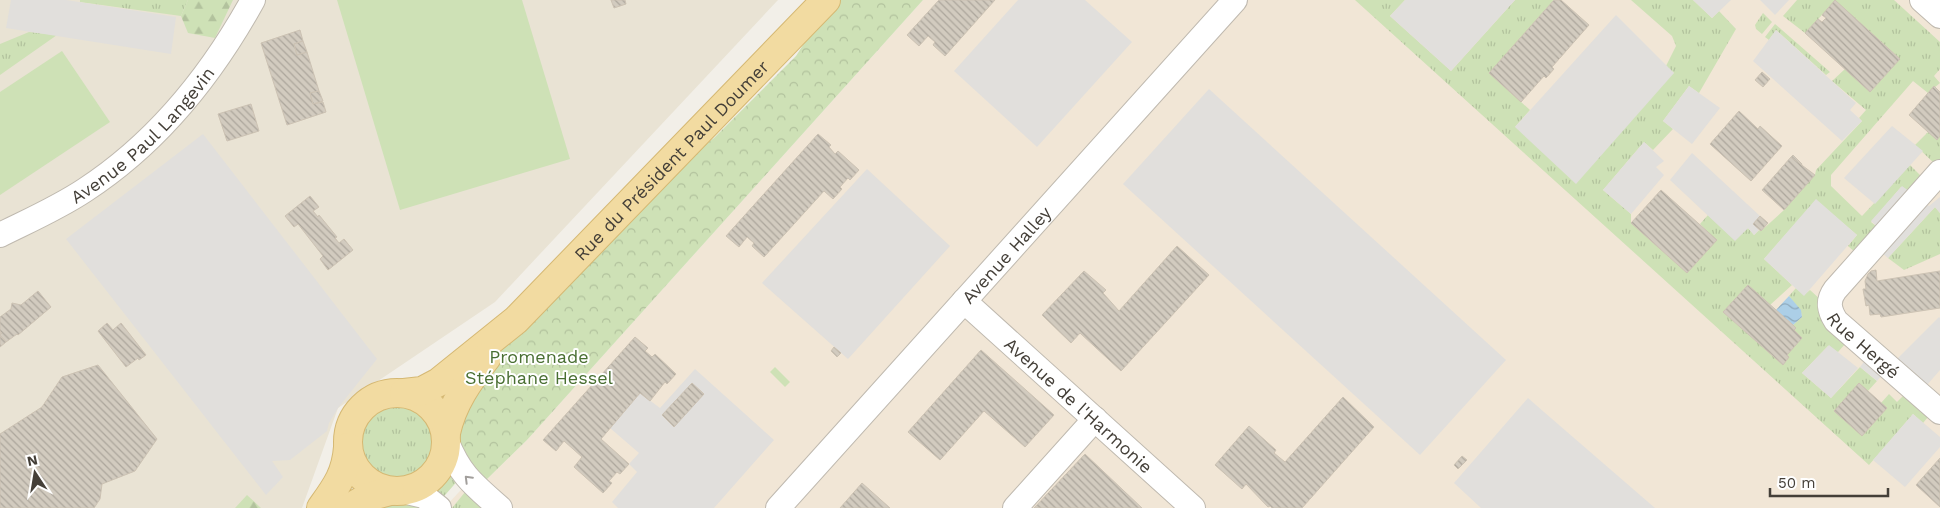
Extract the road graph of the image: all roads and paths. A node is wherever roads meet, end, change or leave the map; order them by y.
1 (252, 0) edge
2 (826, 0) edge
3 (1235, 0) edge
4 (1922, 0) edge
5 (1940, 16) edge
6 (1939, 177) edge
7 (0, 235) edge
8 (964, 302) junction
9 (516, 320) junction
10 (404, 394) junction
11 (1940, 412) edge
12 (1095, 419) junction
13 (446, 437) junction
14 (348, 447) junction
15 (396, 491) junction
16 (321, 508) edge
17 (349, 508) edge
18 (439, 508) edge
19 (500, 508) edge
20 (778, 508) edge
21 (1015, 508) edge
22 (1193, 508) edge

1 - 7 street, Avenue Paul Langevin
2 - 9 main road, Rue du Président Paul Doumer
3 - 8 street, Avenue Halley
4 - 5 street
6 - 11 street, Rue Hergé
8 - 12 street, Avenue de l'Harmonie
8 - 20 street, Avenue Halley
9 - 10 main road, Rue du Président Paul Doumer
9 - 13 main road, Rue du Président Paul Doumer
10 - 13 main road
10 - 14 main road
12 - 21 street
12 - 22 street, Avenue de l'Harmonie
13 - 15 main road
19 -> 13 street
14 - 15 main road
14 - 16 main road
15 - 17 main road
15 - 18 street

